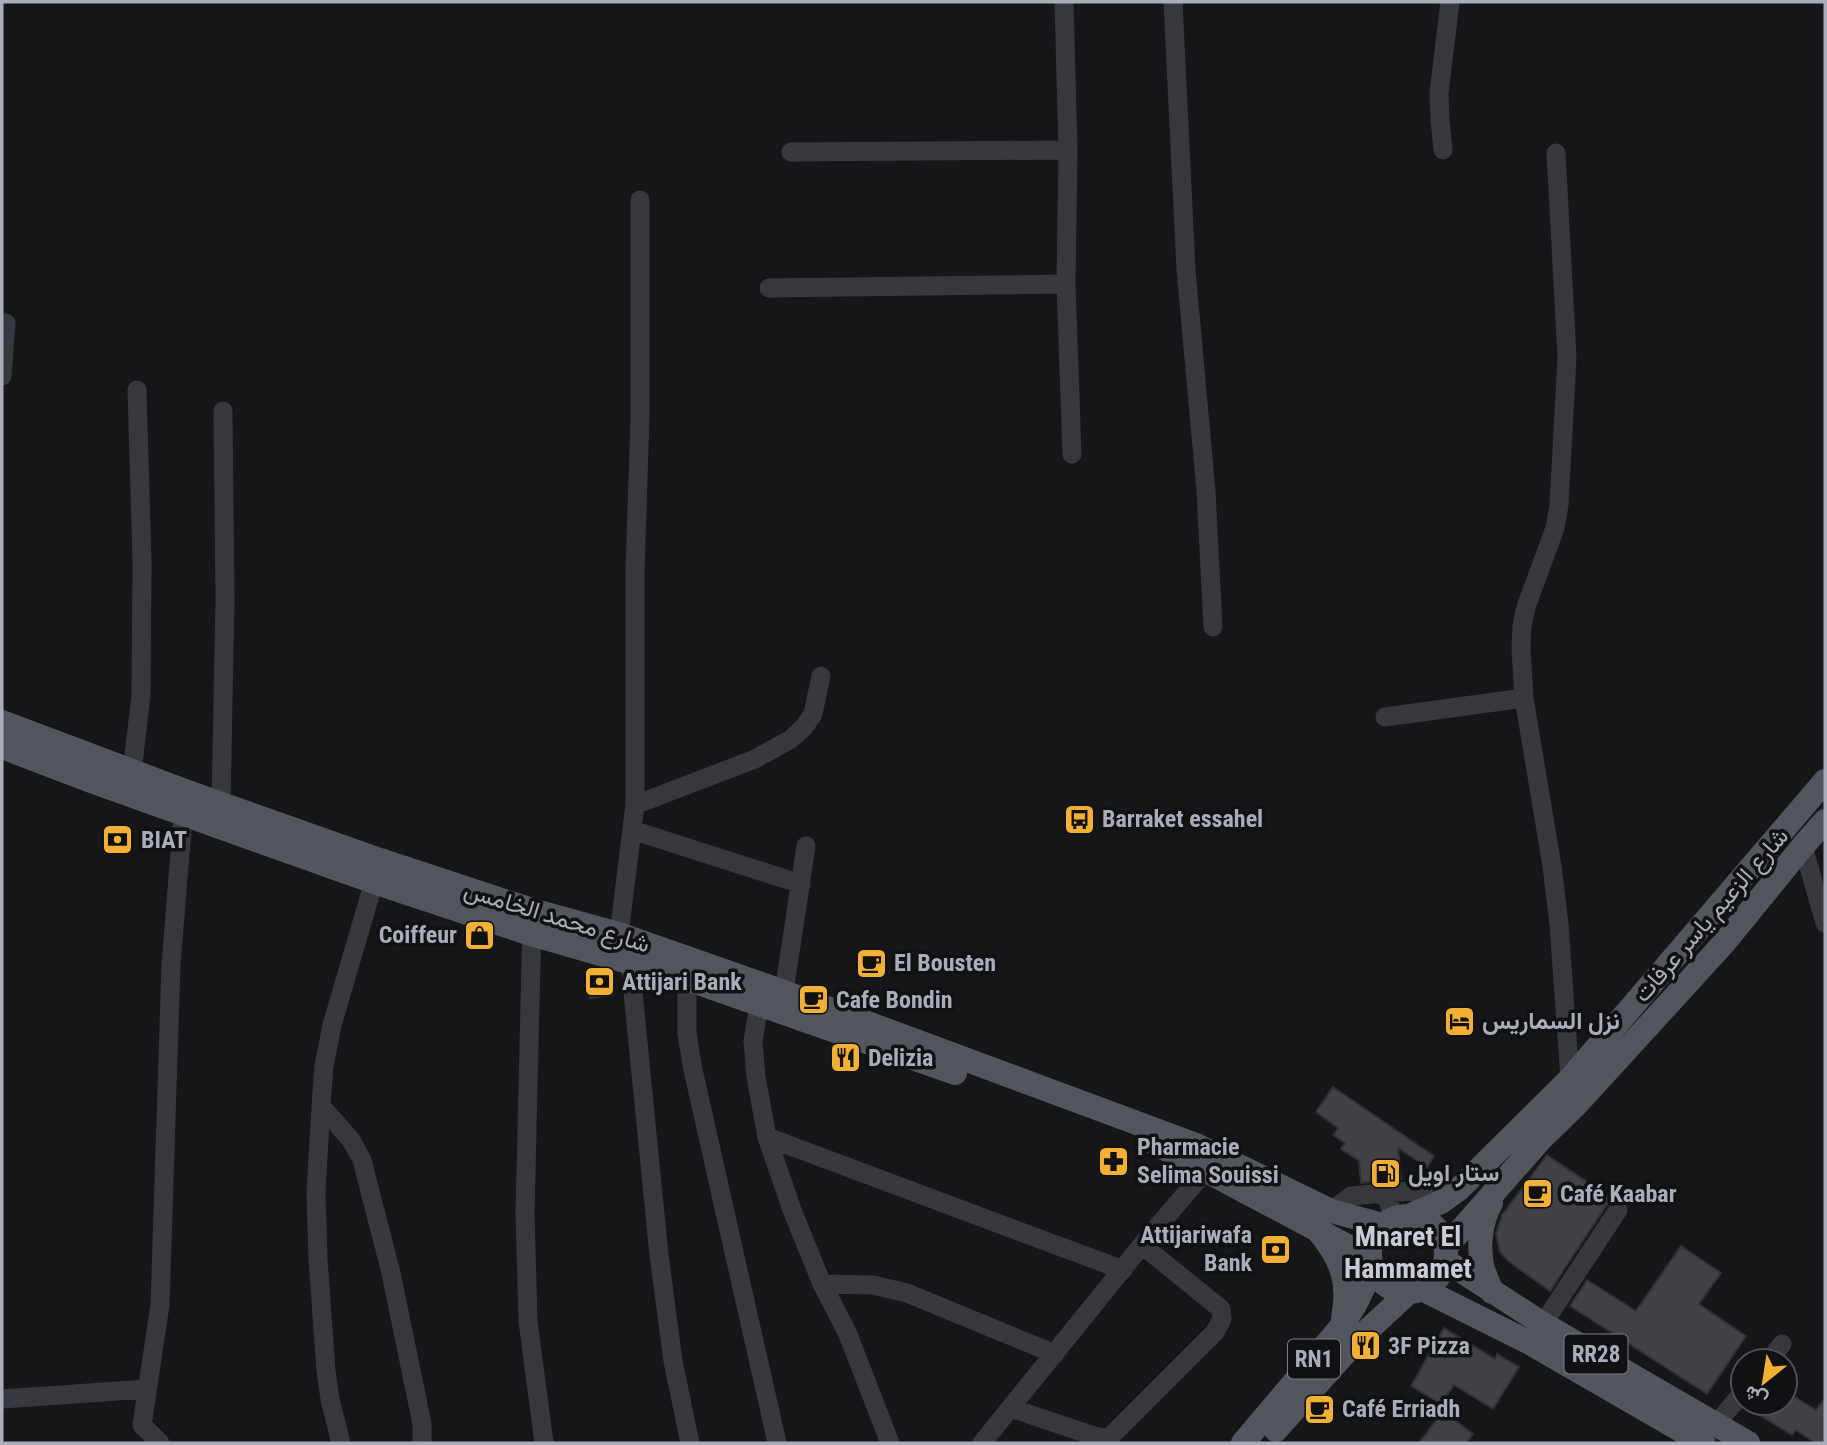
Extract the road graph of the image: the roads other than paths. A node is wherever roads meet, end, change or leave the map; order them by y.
1 (1064, 2) edge
2 (1173, 2) edge
3 (1450, 2) edge
4 (1068, 150) junction
5 (1443, 150) dead end
6 (791, 152) dead end
7 (1556, 153) dead end
8 (640, 200) dead end
9 (1066, 284) junction
10 (769, 288) dead end
11 (6, 323) dead end
12 (2, 376) edge
13 (138, 390) dead end
14 (223, 411) dead end
15 (1072, 454) dead end
16 (1213, 627) dead end
17 (821, 676) dead end
18 (1524, 698) junction
19 (1385, 717) dead end
20 (2, 722) edge
21 (2, 747) edge
22 (132, 772) junction
23 (1825, 781) edge
24 (184, 802) junction
25 (221, 804) junction
26 (635, 804) junction
27 (1825, 821) edge
28 (632, 830) junction
29 (806, 846) dead end
30 (1803, 846) junction
31 (377, 871) junction
32 (801, 884) junction
33 (532, 922) junction
34 (1825, 923) edge
35 (619, 934) junction
36 (630, 962) junction
37 (687, 979) junction
38 (784, 992) junction
39 (759, 1004) junction
40 (1570, 1079) junction
41 (321, 1106) junction
42 (767, 1137) junction
43 (1206, 1170) junction
44 (1501, 1185) junction
45 (1384, 1193) junction
46 (1441, 1202) junction
47 (1618, 1210) dead end
48 (1396, 1219) junction
49 (1324, 1220) junction
50 (1142, 1245) junction
51 (1446, 1254) junction
52 (1372, 1263) junction
53 (1124, 1270) junction
54 (822, 1284) junction
55 (1415, 1291) junction
56 (1492, 1292) junction
57 (1543, 1324) junction
58 (1341, 1327) junction
59 (1782, 1344) dead end
60 (1780, 1347) edge
61 (1055, 1354) junction
62 (147, 1389) junction
63 (2, 1399) edge
64 (1011, 1408) junction
65 (1729, 1409) edge
66 (140, 1434) edge
67 (1706, 1438) edge
68 (160, 1443) edge
69 (341, 1443) edge
70 (422, 1443) edge
71 (544, 1443) edge
72 (690, 1443) edge
73 (777, 1443) edge
74 (890, 1443) edge
75 (982, 1443) edge
76 (1243, 1443) edge
77 (1265, 1443) edge
78 (1748, 1443) edge

1 - 4 street
2 - 16 street
3 - 5 street
4 - 6 street
4 - 9 street
7 - 18 street
8 - 26 street
9 - 10 street
9 - 15 street
11 - 12 street
13 - 22 street
14 - 25 street
17 - 26 street
18 - 19 street
18 - 40 street
20 - 22 main road, شارع محمد الخامس
21 - 24 main road, شارع محمد الخامس
22 - 24 main road, شارع محمد الخامس
23 - 40 main road, شارع الزعيم ياسر عرفات
24 - 25 main road, شارع محمد الخامس
24 - 31 main road, شارع محمد الخامس
24 - 62 street
25 - 31 main road, شارع محمد الخامس
26 - 28 street
27 - 30 main road, شارع الزعيم ياسر عرفات / RN1
28 - 32 street
28 - 35 street
29 - 32 street
30 - 34 street
30 - 44 main road, شارع الزعيم ياسر عرفات / RN1
31 - 33 main road, شارع محمد الخامس
31 - 41 street
32 - 38 street
33 - 35 main road, شارع محمد الخامس
33 - 36 main road, شارع محمد الخامس
33 - 71 street
35 - 38 main road, شارع محمد الخامس
36 - 37 main road, شارع محمد الخامس
36 - 72 street
37 - 39 main road, شارع محمد الخامس
37 - 73 street
38 - 49 main road, شارع محمد الخامس
39 - 42 street
39 - 43 main road, شارع محمد الخامس
40 - 46 main road, شارع الزعيم ياسر عرفات
41 - 69 street
41 - 70 street
42 - 53 street
42 - 54 street
43 - 49 main road, شارع محمد الخامس
43 - 50 street
44 - 51 main road, شارع الزعيم ياسر عرفات / RN1
44 - 56 main road
45 - 46 street
45 - 48 street
45 - 49 street
46 - 48 main road, شارع الزعيم ياسر عرفات
47 - 57 street
48 - 49 main road, شارع محمد الخامس
48 - 51 main road
48 - 52 main road, RN1
49 - 52 main road, شارع محمد الخامس
49 - 58 main road
50 - 53 street
50 - 64 street
51 - 55 main road, RN1
51 - 56 main road, RR28
52 - 55 main road
52 - 58 main road, RN1
53 - 61 street
54 - 61 street
54 - 74 street
55 - 67 main road, RR28
55 - 77 main road, RN1
56 - 57 main road, RR28
57 - 67 main road, RR28
58 - 76 main road, RN1
59 - 60 street
61 - 64 street
62 - 63 street
62 - 66 street
64 - 75 street
65 - 67 street
66 - 68 street
67 - 78 main road, RR28

